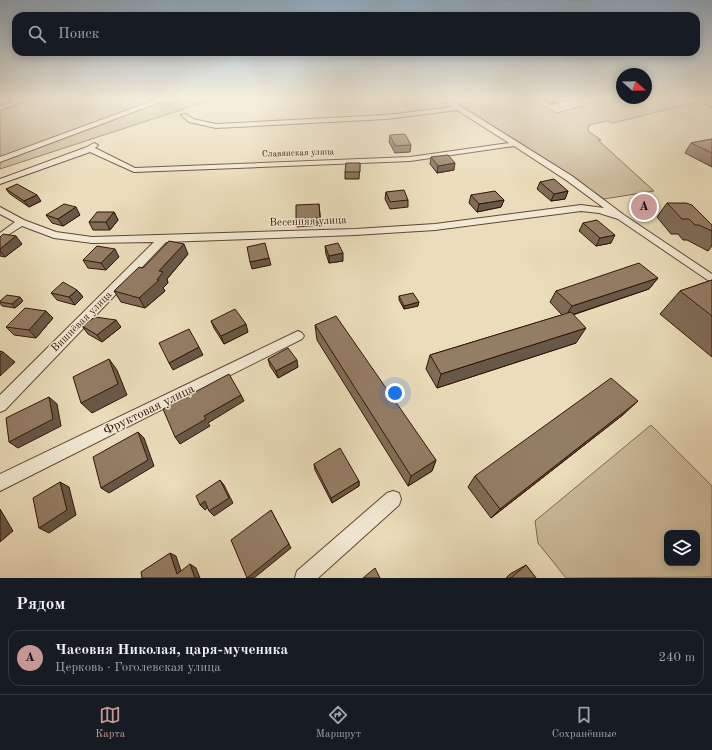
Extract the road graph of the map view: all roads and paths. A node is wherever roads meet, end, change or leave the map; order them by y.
1 (92, 126) edge
2 (486, 126) edge
3 (515, 144) junction
4 (0, 160) edge
5 (0, 182) edge
6 (0, 210) edge
7 (621, 217) junction
8 (21, 222) junction
9 (0, 237) edge
10 (163, 239) junction
11 (712, 279) edge
12 (298, 336) dead end
13 (0, 405) edge
14 (0, 483) edge
15 (393, 499) dead end
16 (304, 578) edge

1 - 4 street
2 - 3 street
3 - 5 street, Славянская улица
3 - 7 street
6 - 8 street, Весенняя улица
7 - 10 street, Весенняя улица
7 - 11 street
8 - 9 street
8 - 10 street, Весенняя улица
10 - 13 street, Вишнёвая улица
12 - 14 street, Фруктовая улица
15 - 16 street

